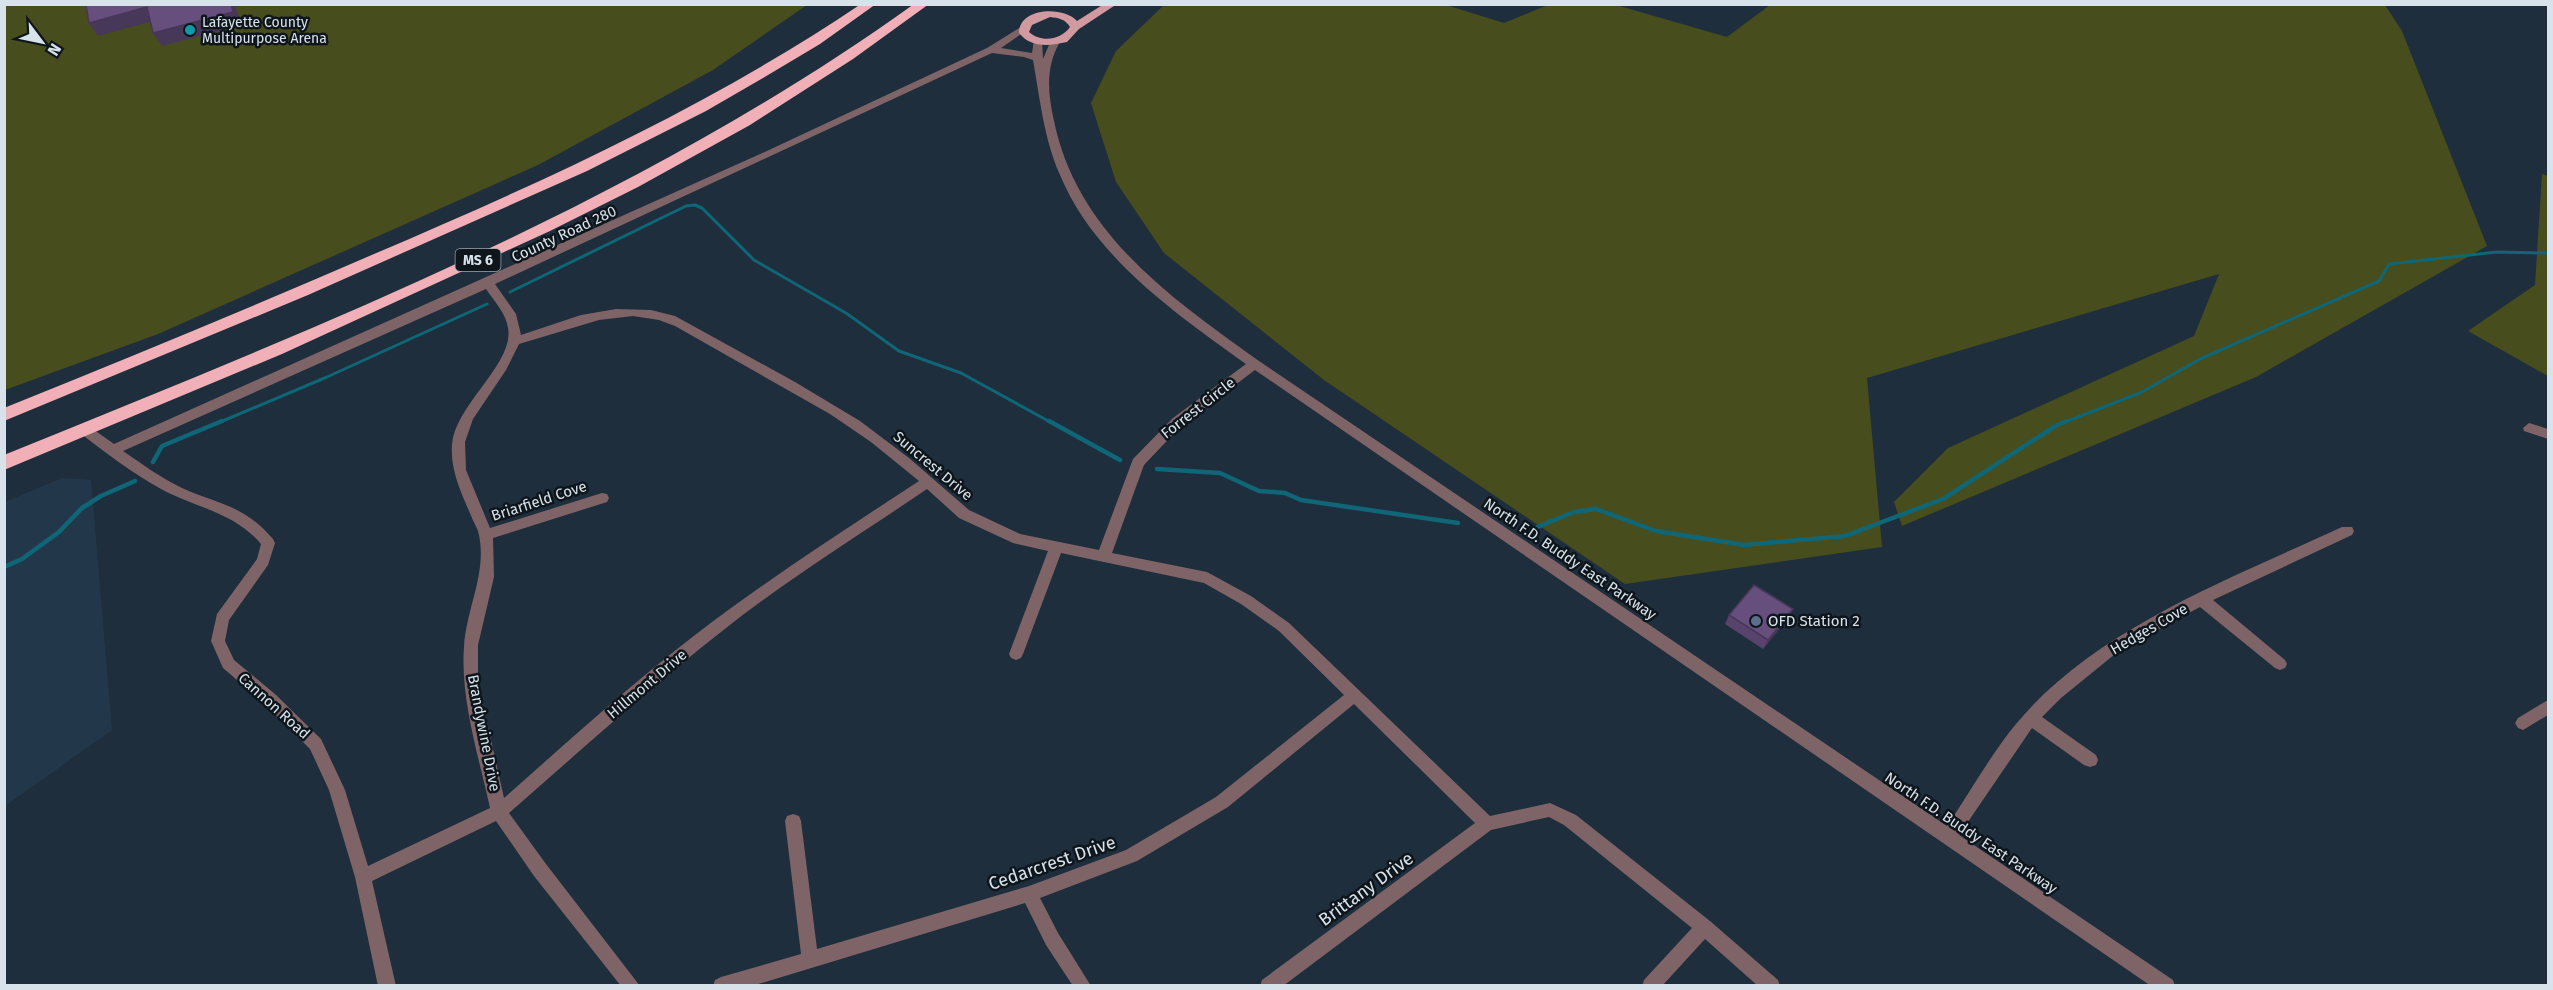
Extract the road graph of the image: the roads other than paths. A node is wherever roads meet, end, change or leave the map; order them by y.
1 (870, 4) edge
2 (923, 4) edge
3 (1050, 4) edge
4 (1063, 4) edge
5 (1110, 5) edge
6 (1043, 15) junction
7 (1070, 21) junction
8 (1024, 28) junction
9 (1035, 41) junction
10 (1055, 42) junction
11 (991, 50) junction
12 (1036, 58) junction
13 (1043, 85) junction
14 (489, 284) junction
15 (514, 341) junction
16 (1256, 364) junction
17 (4, 415) edge
18 (2529, 428) dead end
19 (85, 430) junction
20 (2548, 434) edge
21 (113, 450) junction
22 (4, 463) edge
23 (928, 482) junction
24 (602, 498) dead end
25 (2348, 531) dead end
26 (486, 535) junction
27 (1056, 548) junction
28 (1104, 556) junction
29 (2201, 599) junction
30 (1016, 654) dead end
31 (2280, 664) dead end
32 (1354, 695) junction
33 (2548, 707) edge
34 (2031, 718) junction
35 (2523, 723) dead end
36 (2090, 760) dead end
37 (499, 812) junction
38 (793, 821) dead end
39 (1487, 824) junction
40 (1948, 837) junction
41 (363, 877) junction
42 (1029, 894) junction
43 (1704, 927) junction
44 (810, 958) junction
45 (387, 986) edge
46 (632, 986) edge
47 (721, 986) edge
48 (1083, 986) edge
49 (1268, 986) edge
50 (1650, 986) edge
51 (1772, 986) edge
52 (2167, 986) edge

1 - 17 highway, MS 6
2 - 19 highway, MS 6
3 - 6 main road
4 - 7 main road
5 - 7 main road
6 - 7 main road
6 - 8 main road
7 - 10 main road
8 - 9 main road
8 - 11 street
9 - 10 main road
9 - 11 street
9 - 12 street
10 - 13 street
11 - 12 street
11 - 14 street, County Road 280
12 - 13 street
13 - 16 street, North F.D. Buddy East Parkway
14 - 15 street
14 - 21 street, County Road 280
15 - 23 street, Suncrest Drive
15 - 26 street, Brandywine Drive
16 - 28 street, Forrest Circle
16 - 40 street, North F.D. Buddy East Parkway
18 - 20 street
19 - 21 street, Cannon Road
19 - 22 highway, MS 6
21 - 41 street, Cannon Road
23 - 27 street, Suncrest Drive
23 - 37 street, Hillmont Drive
24 - 26 street, Briarfield Cove
25 - 29 street, Hedges Cove
26 - 37 street, Brandywine Drive
27 - 28 street, Suncrest Drive
27 - 30 street
28 - 32 street, Suncrest Drive
29 - 31 street
29 - 34 street, Hedges Cove
32 - 39 street, Suncrest Drive
32 - 42 street, Cedarcrest Drive
33 - 35 street
34 - 36 street
34 - 40 street, Hedges Cove
37 - 41 street, Hillmont Drive
37 - 46 street, Brandywine Drive
38 - 44 street
39 - 43 street
39 - 49 street, Brittany Drive
40 - 52 street, North F.D. Buddy East Parkway
41 - 45 street, Cannon Road
42 - 44 street, Cedarcrest Drive
42 - 48 street
43 - 50 street
43 - 51 street
44 - 47 street, Cedarcrest Drive

